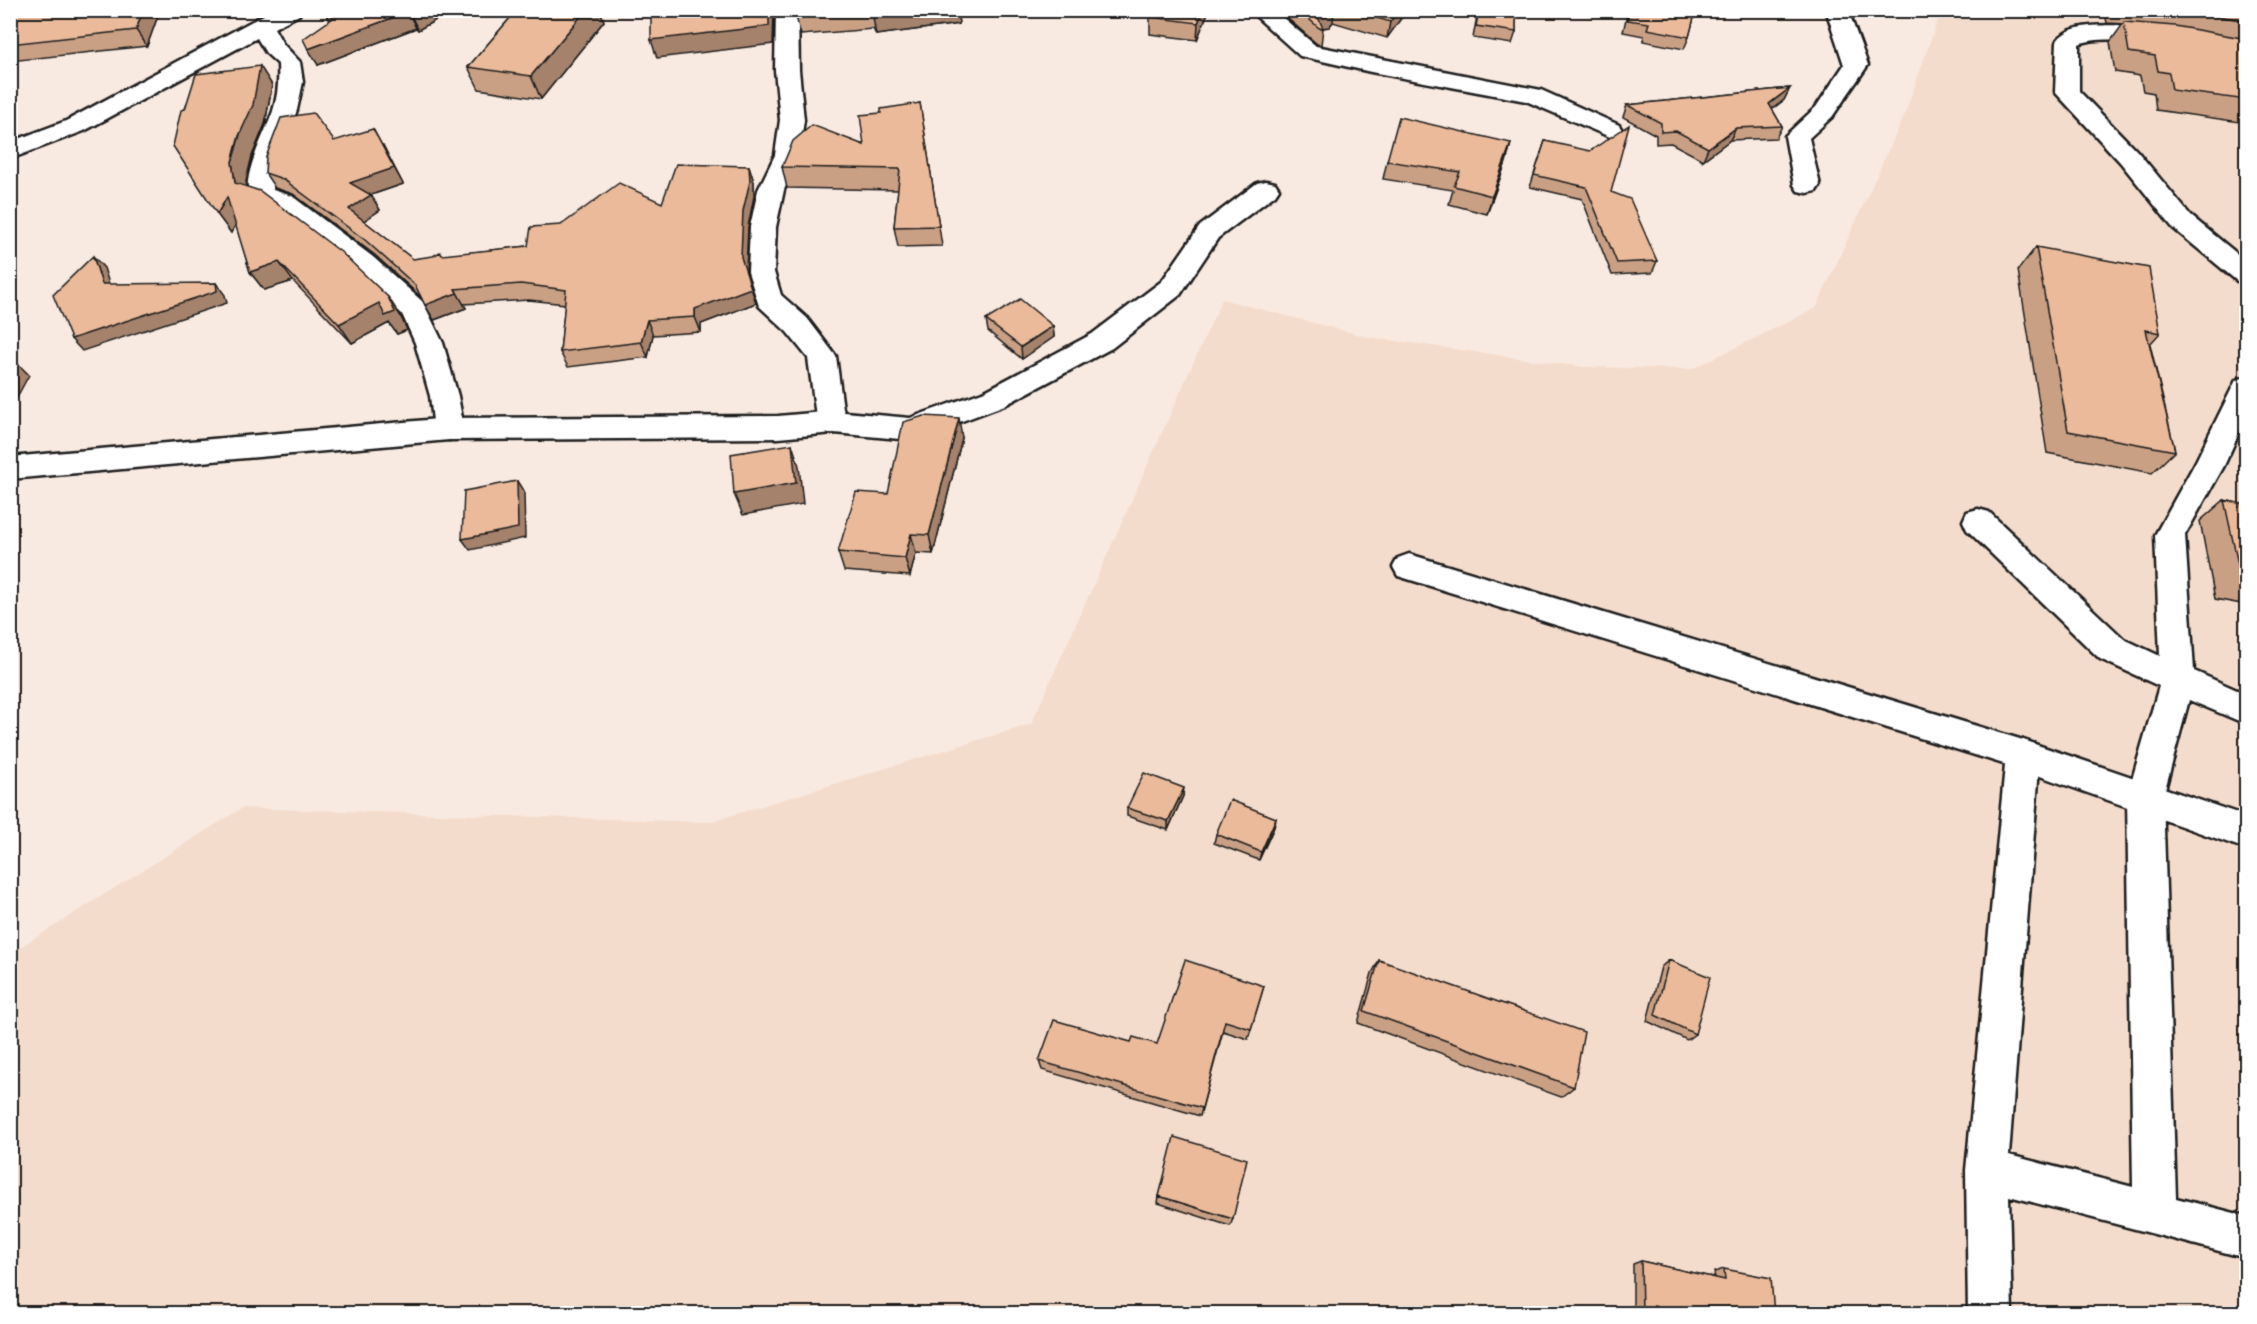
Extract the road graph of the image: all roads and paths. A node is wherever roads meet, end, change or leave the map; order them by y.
1 (291, 10) edge
2 (787, 10) edge
3 (1260, 10) edge
4 (1837, 10) edge
5 (261, 26) junction
6 (2247, 52) edge
7 (1610, 129) dead end
8 (10, 151) edge
9 (1808, 185) dead end
10 (1266, 189) dead end
11 (2247, 275) edge
12 (2243, 403) edge
13 (834, 422) junction
14 (448, 429) junction
15 (10, 468) edge
16 (1978, 521) dead end
17 (1409, 567) dead end
18 (2178, 679) junction
19 (2247, 710) edge
20 (2023, 755) junction
21 (2145, 797) junction
22 (2247, 833) edge
23 (1987, 1170) junction
24 (2155, 1214) junction
25 (2247, 1237) edge
26 (1990, 1314) edge

1 - 5 street
2 - 13 street
3 - 7 street
4 - 9 street
5 - 8 street
5 - 14 street
6 - 11 street
10 - 13 street
12 - 18 street
13 - 14 street
14 - 15 street
16 - 18 street
17 - 20 street
18 - 19 street
18 - 21 street
20 - 21 street
20 - 23 street
21 - 22 street
21 - 24 street
23 - 24 street
23 - 26 street
24 - 25 street

